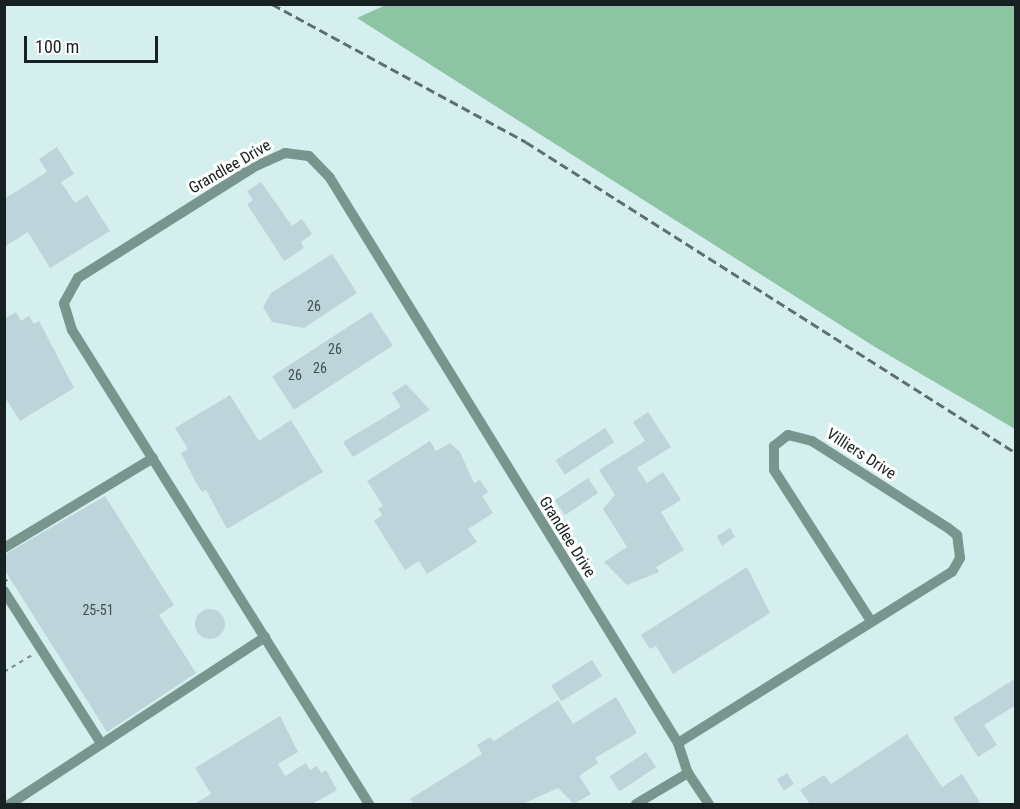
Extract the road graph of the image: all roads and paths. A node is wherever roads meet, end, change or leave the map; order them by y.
1 (153, 458) junction
2 (4, 548) edge
3 (4, 591) edge
4 (871, 621) junction
5 (265, 637) junction
6 (41, 649) junction
7 (4, 672) edge
8 (101, 743) junction
9 (678, 743) junction
10 (688, 773) junction
11 (10, 804) edge
12 (369, 804) edge
13 (636, 804) edge
14 (709, 804) edge

1 - 2 street
1 - 5 street, Grandlee Drive
1 - 9 street, Grandlee Drive
3 - 6 street
4 - 4 street, Villiers Drive
4 - 9 street, Villiers Drive
5 - 8 street
5 - 12 street, Grandlee Drive
6 - 7 path
6 - 8 street
8 - 11 street
9 - 10 street, Grandlee Drive
10 - 13 street
10 - 14 street, Grandlee Drive

